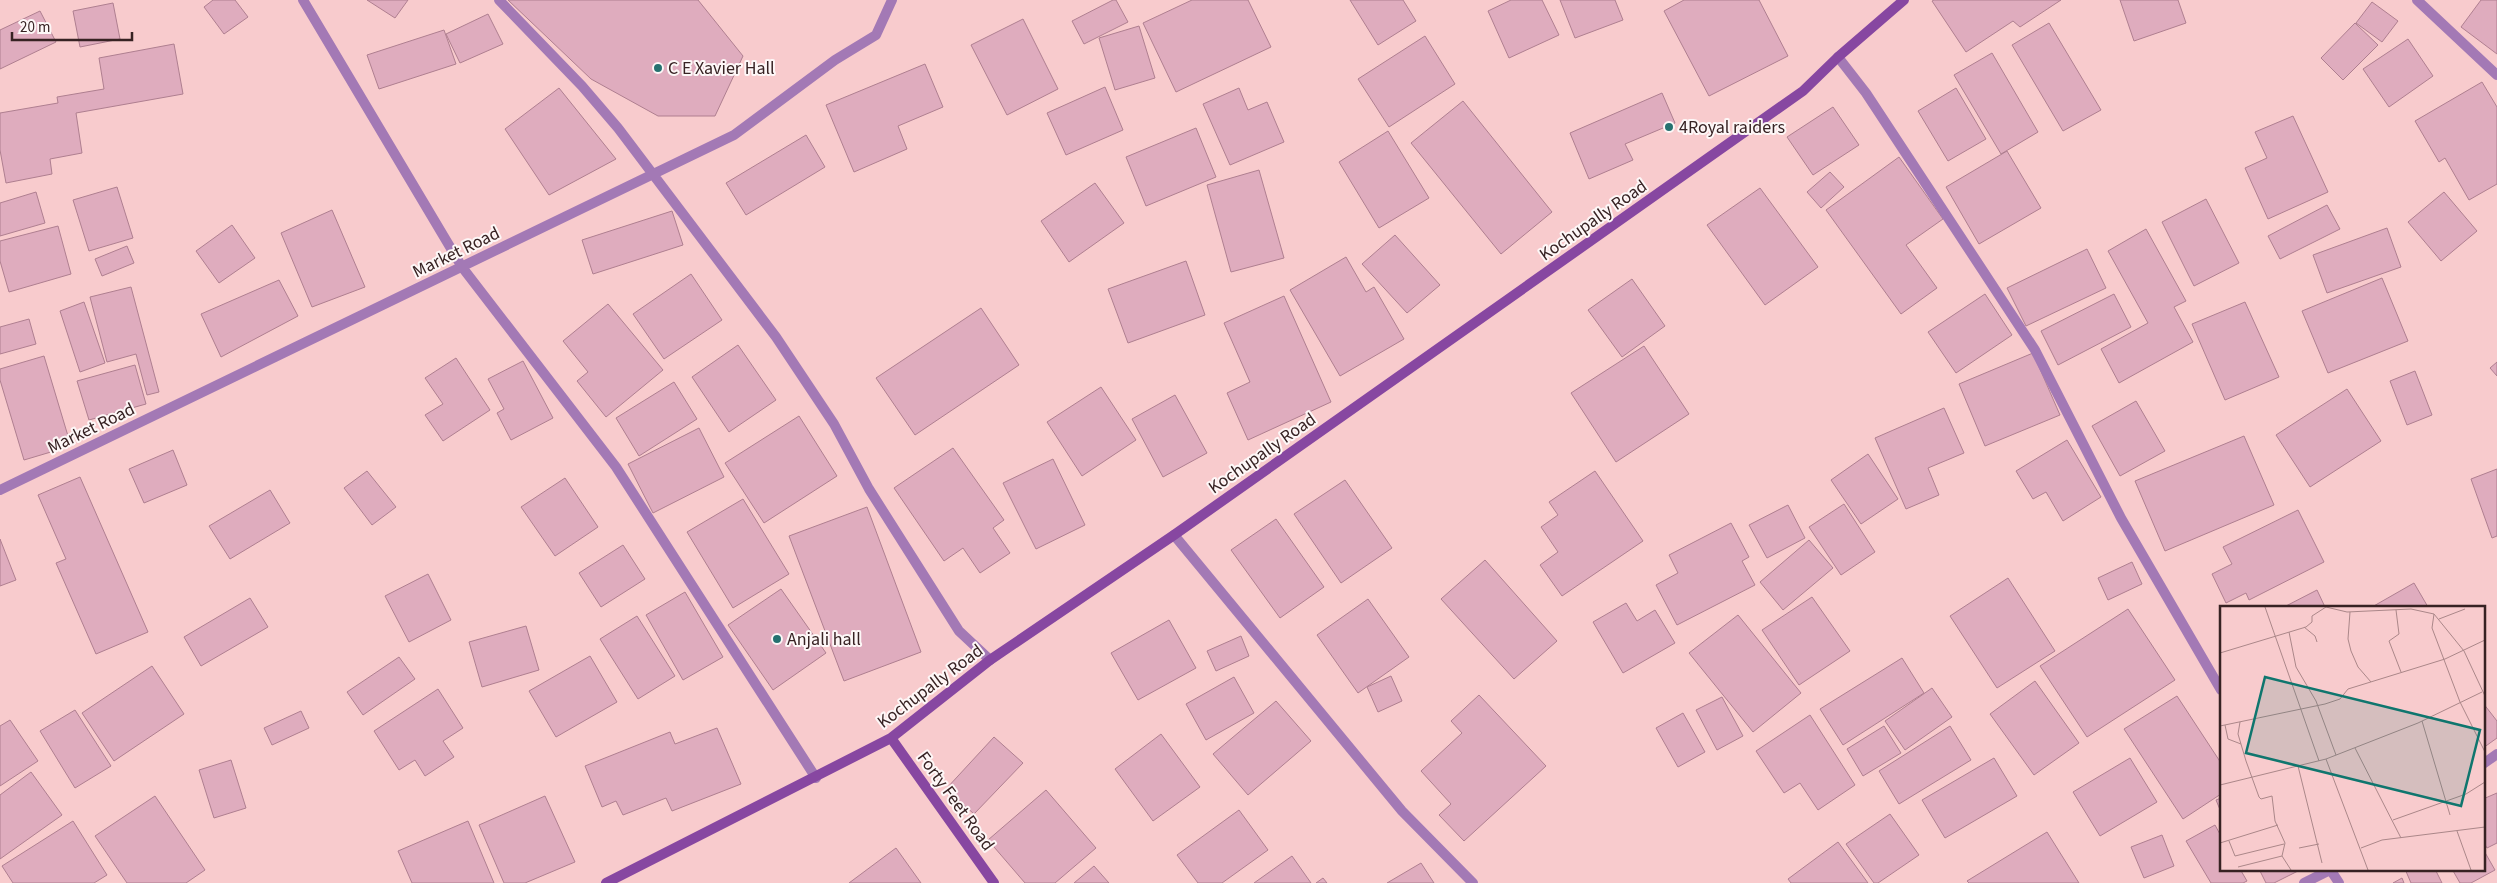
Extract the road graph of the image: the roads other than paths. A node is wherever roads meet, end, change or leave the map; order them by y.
1 (304, 0) edge
2 (499, 0) edge
3 (892, 0) edge
4 (1904, 0) edge
5 (2417, 0) edge
6 (1838, 57) junction
7 (2497, 76) edge
8 (652, 175) junction
9 (462, 267) junction
10 (0, 490) edge
11 (1174, 535) junction
12 (990, 660) junction
13 (2220, 688) edge
14 (891, 738) junction
15 (2497, 754) edge
16 (2484, 763) edge
17 (816, 778) junction
18 (2331, 870) edge
19 (606, 883) edge
20 (994, 883) edge
21 (1473, 883) edge
22 (2304, 883) edge
23 (2339, 883) edge

1 - 9 street
2 - 8 street
3 - 8 street, Market Road
4 - 6 main road, Kochupally Road
5 - 7 street
6 - 11 main road, Kochupally Road
6 - 13 street
8 - 9 street, Market Road
8 - 12 street
9 - 10 street, Market Road
9 - 17 street
11 - 12 main road, Kochupally Road
11 - 21 street
12 - 14 main road, Kochupally Road
14 - 17 main road, Kochupally Road
14 - 20 main road, Forty Feet Road
15 - 16 street
17 - 19 main road, Kochupally Road
18 - 22 street
18 - 23 street

